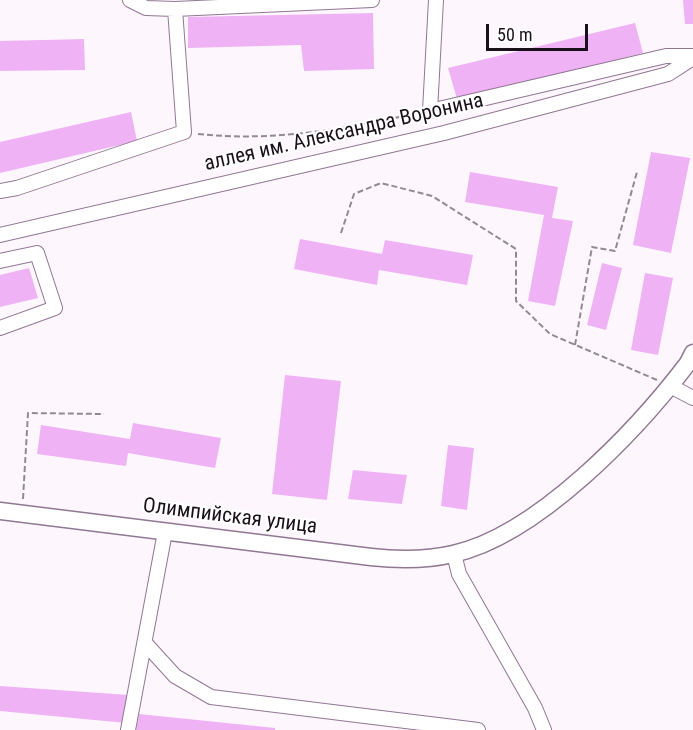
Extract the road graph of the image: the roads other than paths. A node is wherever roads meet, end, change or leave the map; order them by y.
1 (130, 0) edge
2 (372, 0) edge
3 (436, 0) edge
4 (175, 9) junction
5 (693, 57) edge
6 (0, 191) edge
7 (0, 235) edge
8 (0, 261) edge
9 (0, 328) edge
10 (693, 353) edge
11 (670, 386) junction
12 (693, 398) edge
13 (0, 512) edge
14 (165, 532) junction
15 (454, 554) junction
16 (145, 643) junction
17 (128, 730) edge
18 (478, 730) edge
19 (544, 730) edge

1 - 4 street
2 - 4 street
3 - 5 street
4 - 6 street
5 - 7 street, аллея им. Александра Воронина
8 - 9 street
10 - 11 main road, Олимпийская улица
11 - 12 street
11 - 15 main road, Олимпийская улица
13 - 14 main road, Олимпийская улица
14 - 15 main road, Олимпийская улица
14 - 16 street
15 - 19 street
16 - 17 street
16 - 18 street

